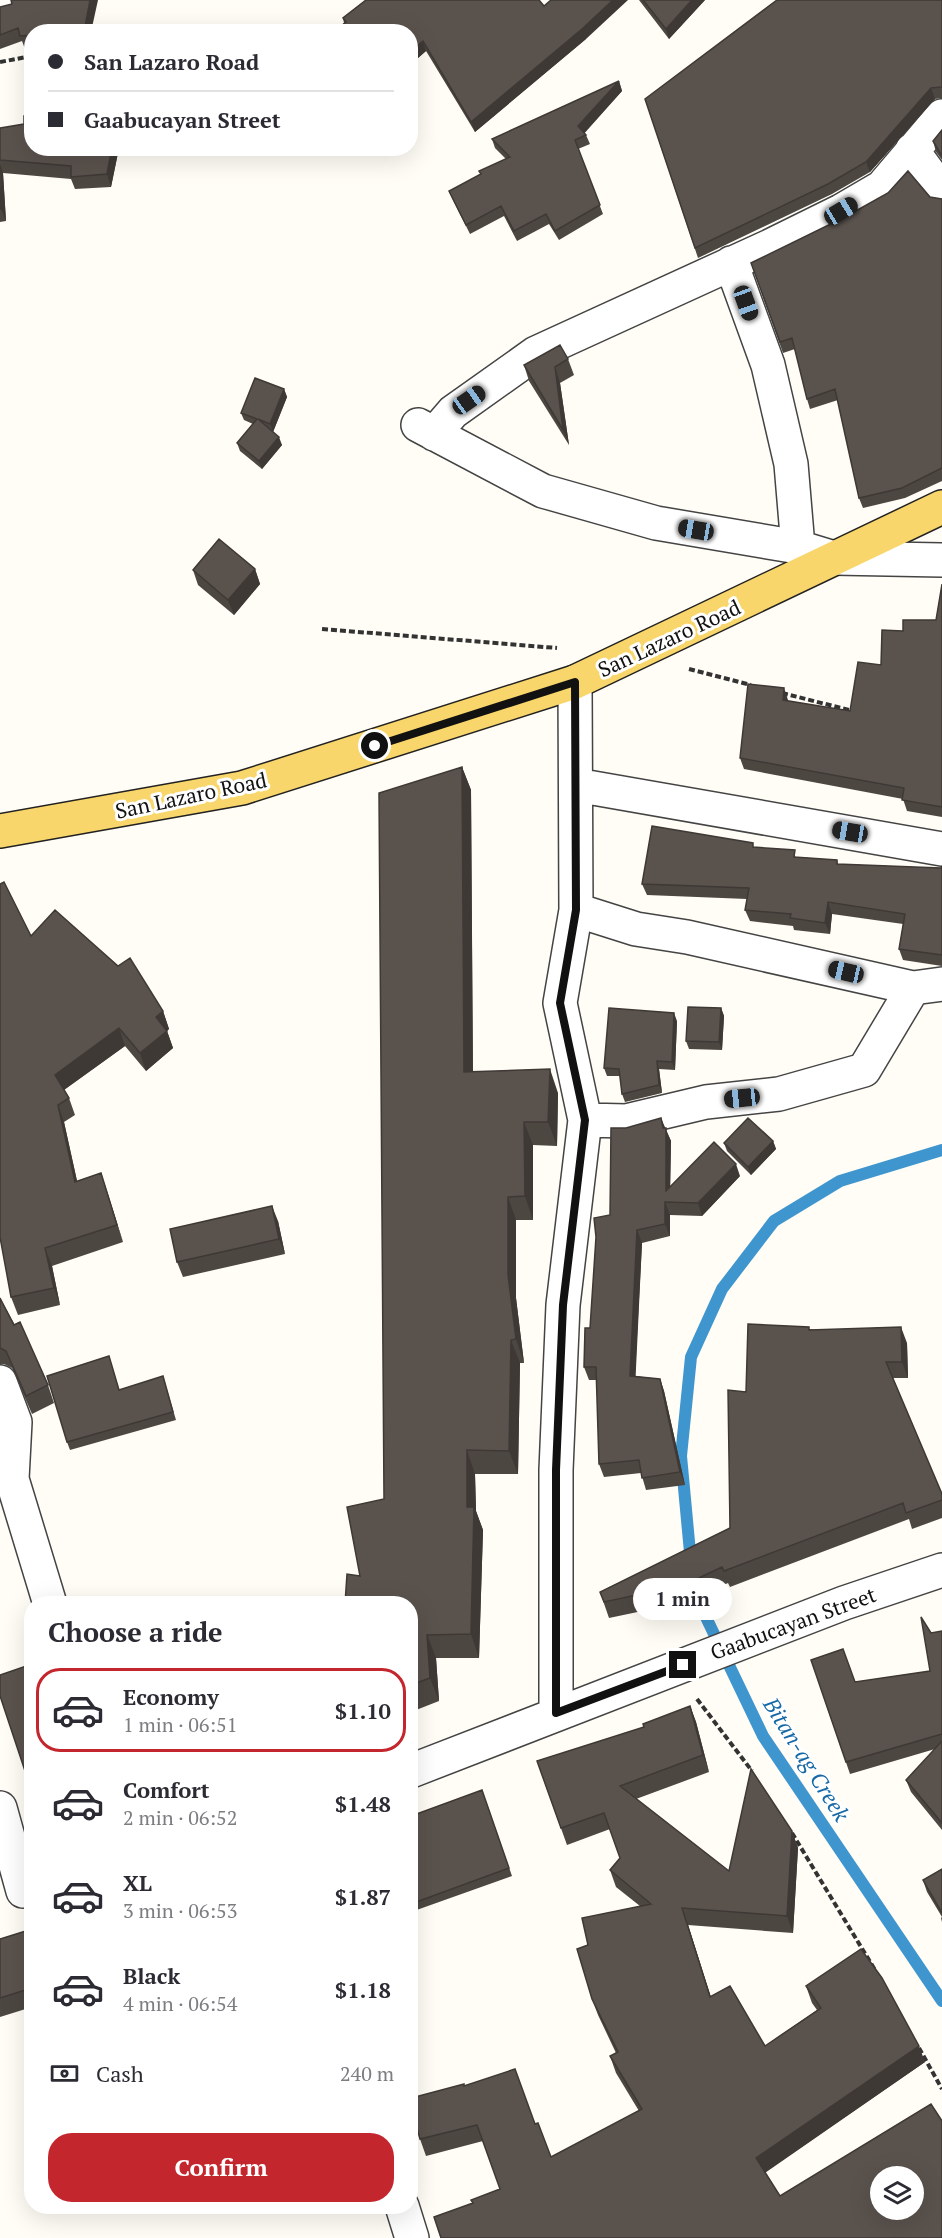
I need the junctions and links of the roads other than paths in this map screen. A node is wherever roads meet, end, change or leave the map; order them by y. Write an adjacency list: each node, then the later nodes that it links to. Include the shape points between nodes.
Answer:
1 (942, 116): 2 (street)
2 (912, 150): 3 (street); 4 (street, via 882,187 841,211)
3 (942, 191)
4 (731, 263): 6 (street, via 768,365 790,464); 6 (street, via 536,353 426,429 543,491 656,523)
5 (942, 507): 7 (main road, San Lazaro Road)
6 (798, 548): 7 (street)
7 (834, 558): 8 (street); 9 (main road, San Lazaro Road)
8 (942, 560)
9 (575, 682): 10 (street); 11 (main road, San Lazaro Road, via 242,788)
10 (576, 784): 12 (street); 13 (street)
11 (0, 831)
12 (942, 849)
13 (576, 910): 14 (street, via 636,929); 15 (street, via 560,1003)
14 (928, 986): 15 (street, via 864,1070 779,1094 706,1102 627,1121)
15 (585, 1120): 20 (street, via 563,1317 556,1470)
16 (0, 1382): 17 (street)
17 (8, 1426): 19 (street, via 12,1479)
18 (942, 1570): 20 (street, Gaabucayan Street, via 844,1603)
19 (48, 1596)
20 (556, 1713): 21 (street, Gaabucayan Street)
21 (418, 1768)
22 (0, 1808): 23 (street)
23 (18, 1892)
24 (404, 2214): 25 (street)
25 (412, 2238)

